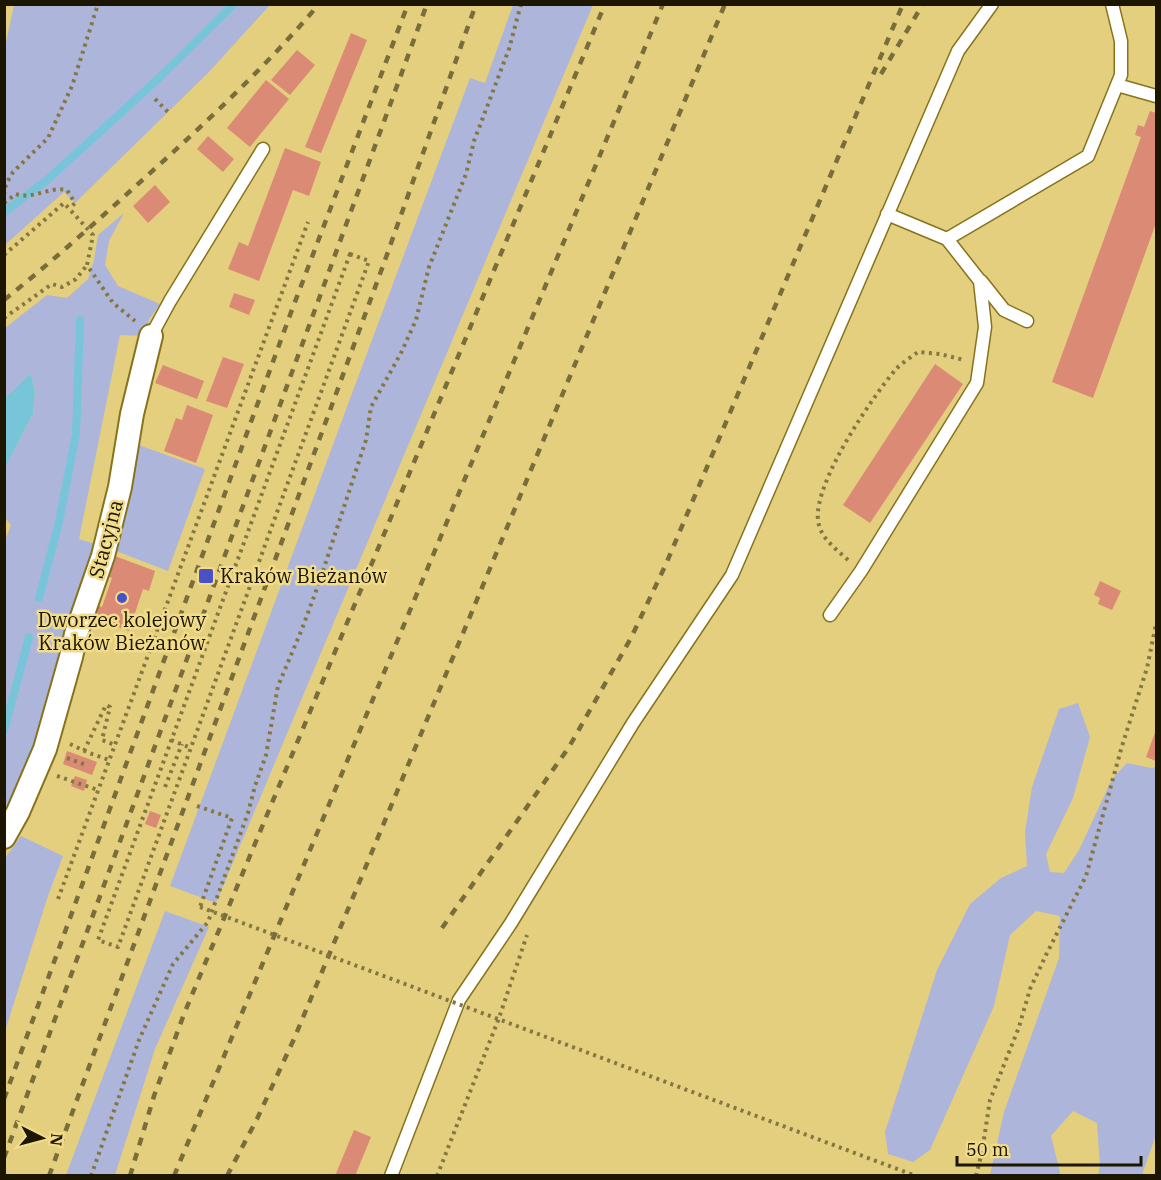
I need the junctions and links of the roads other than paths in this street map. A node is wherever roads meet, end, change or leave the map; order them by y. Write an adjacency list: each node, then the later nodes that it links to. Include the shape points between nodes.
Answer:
1 (992, 4): 6 (lane, via 958,51)
2 (1112, 4): 3 (lane, via 1121,41 1121,75)
3 (1117, 85): 4 (lane); 7 (lane, via 1088,156)
4 (1156, 96)
5 (263, 149): 10 (lane)
6 (887, 214): 7 (lane); 13 (lane, via 732,575 633,723 511,923 459,1000)
7 (947, 239): 8 (lane)
8 (980, 280): 9 (lane, via 1004,310); 11 (lane, via 985,327 977,383)
9 (1027, 321)
10 (151, 336): 12 (street, Stacyjna, via 103,556 76,634 45,749)
11 (830, 615)
12 (4, 837)
13 (391, 1176)

